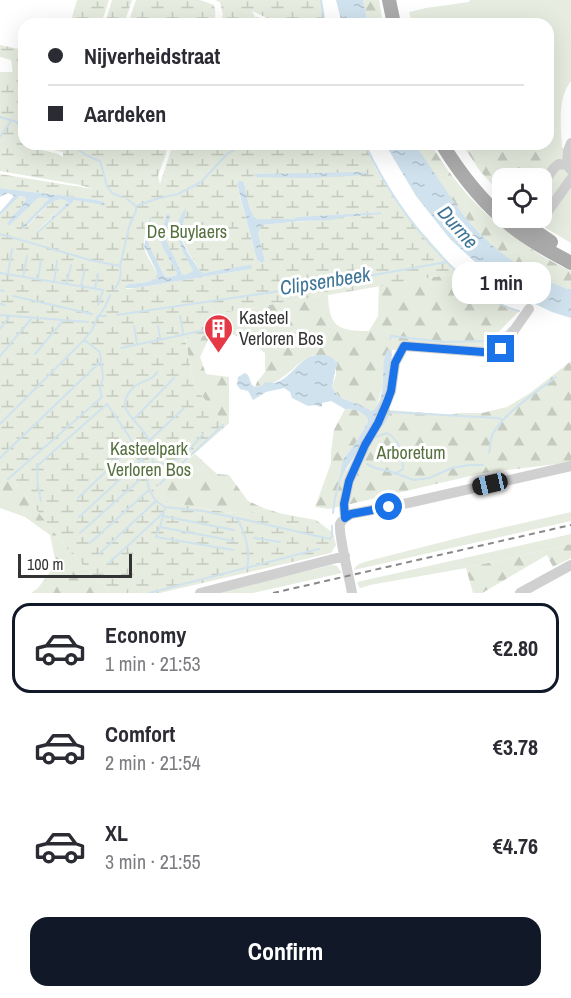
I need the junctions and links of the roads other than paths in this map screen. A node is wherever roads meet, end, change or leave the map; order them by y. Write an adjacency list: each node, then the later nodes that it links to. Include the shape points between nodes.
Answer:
1 (389, 0): 3 (main road)
2 (398, 0): 4 (main road)
3 (393, 18)
4 (402, 18)
5 (570, 146): 8 (street)
6 (446, 150): 12 (main road)
7 (456, 150): 11 (main road)
8 (569, 167): 9 (street, via 562,164)
9 (552, 171)
10 (571, 179): 14 (street)
11 (492, 196)
12 (492, 208)
13 (524, 228): 14 (main road)
14 (531, 235): 15 (main road); 16 (main road)
15 (571, 254)
16 (571, 263)
17 (529, 309): 19 (street, via 496,353 404,346 395,363 387,402 349,481)
18 (571, 466): 19 (street)
19 (345, 518): 20 (street, via 340,526)
20 (345, 556): 22 (street); 23 (street)
21 (571, 565): 24 (street)
22 (200, 593)
23 (352, 593)
24 (520, 593)

